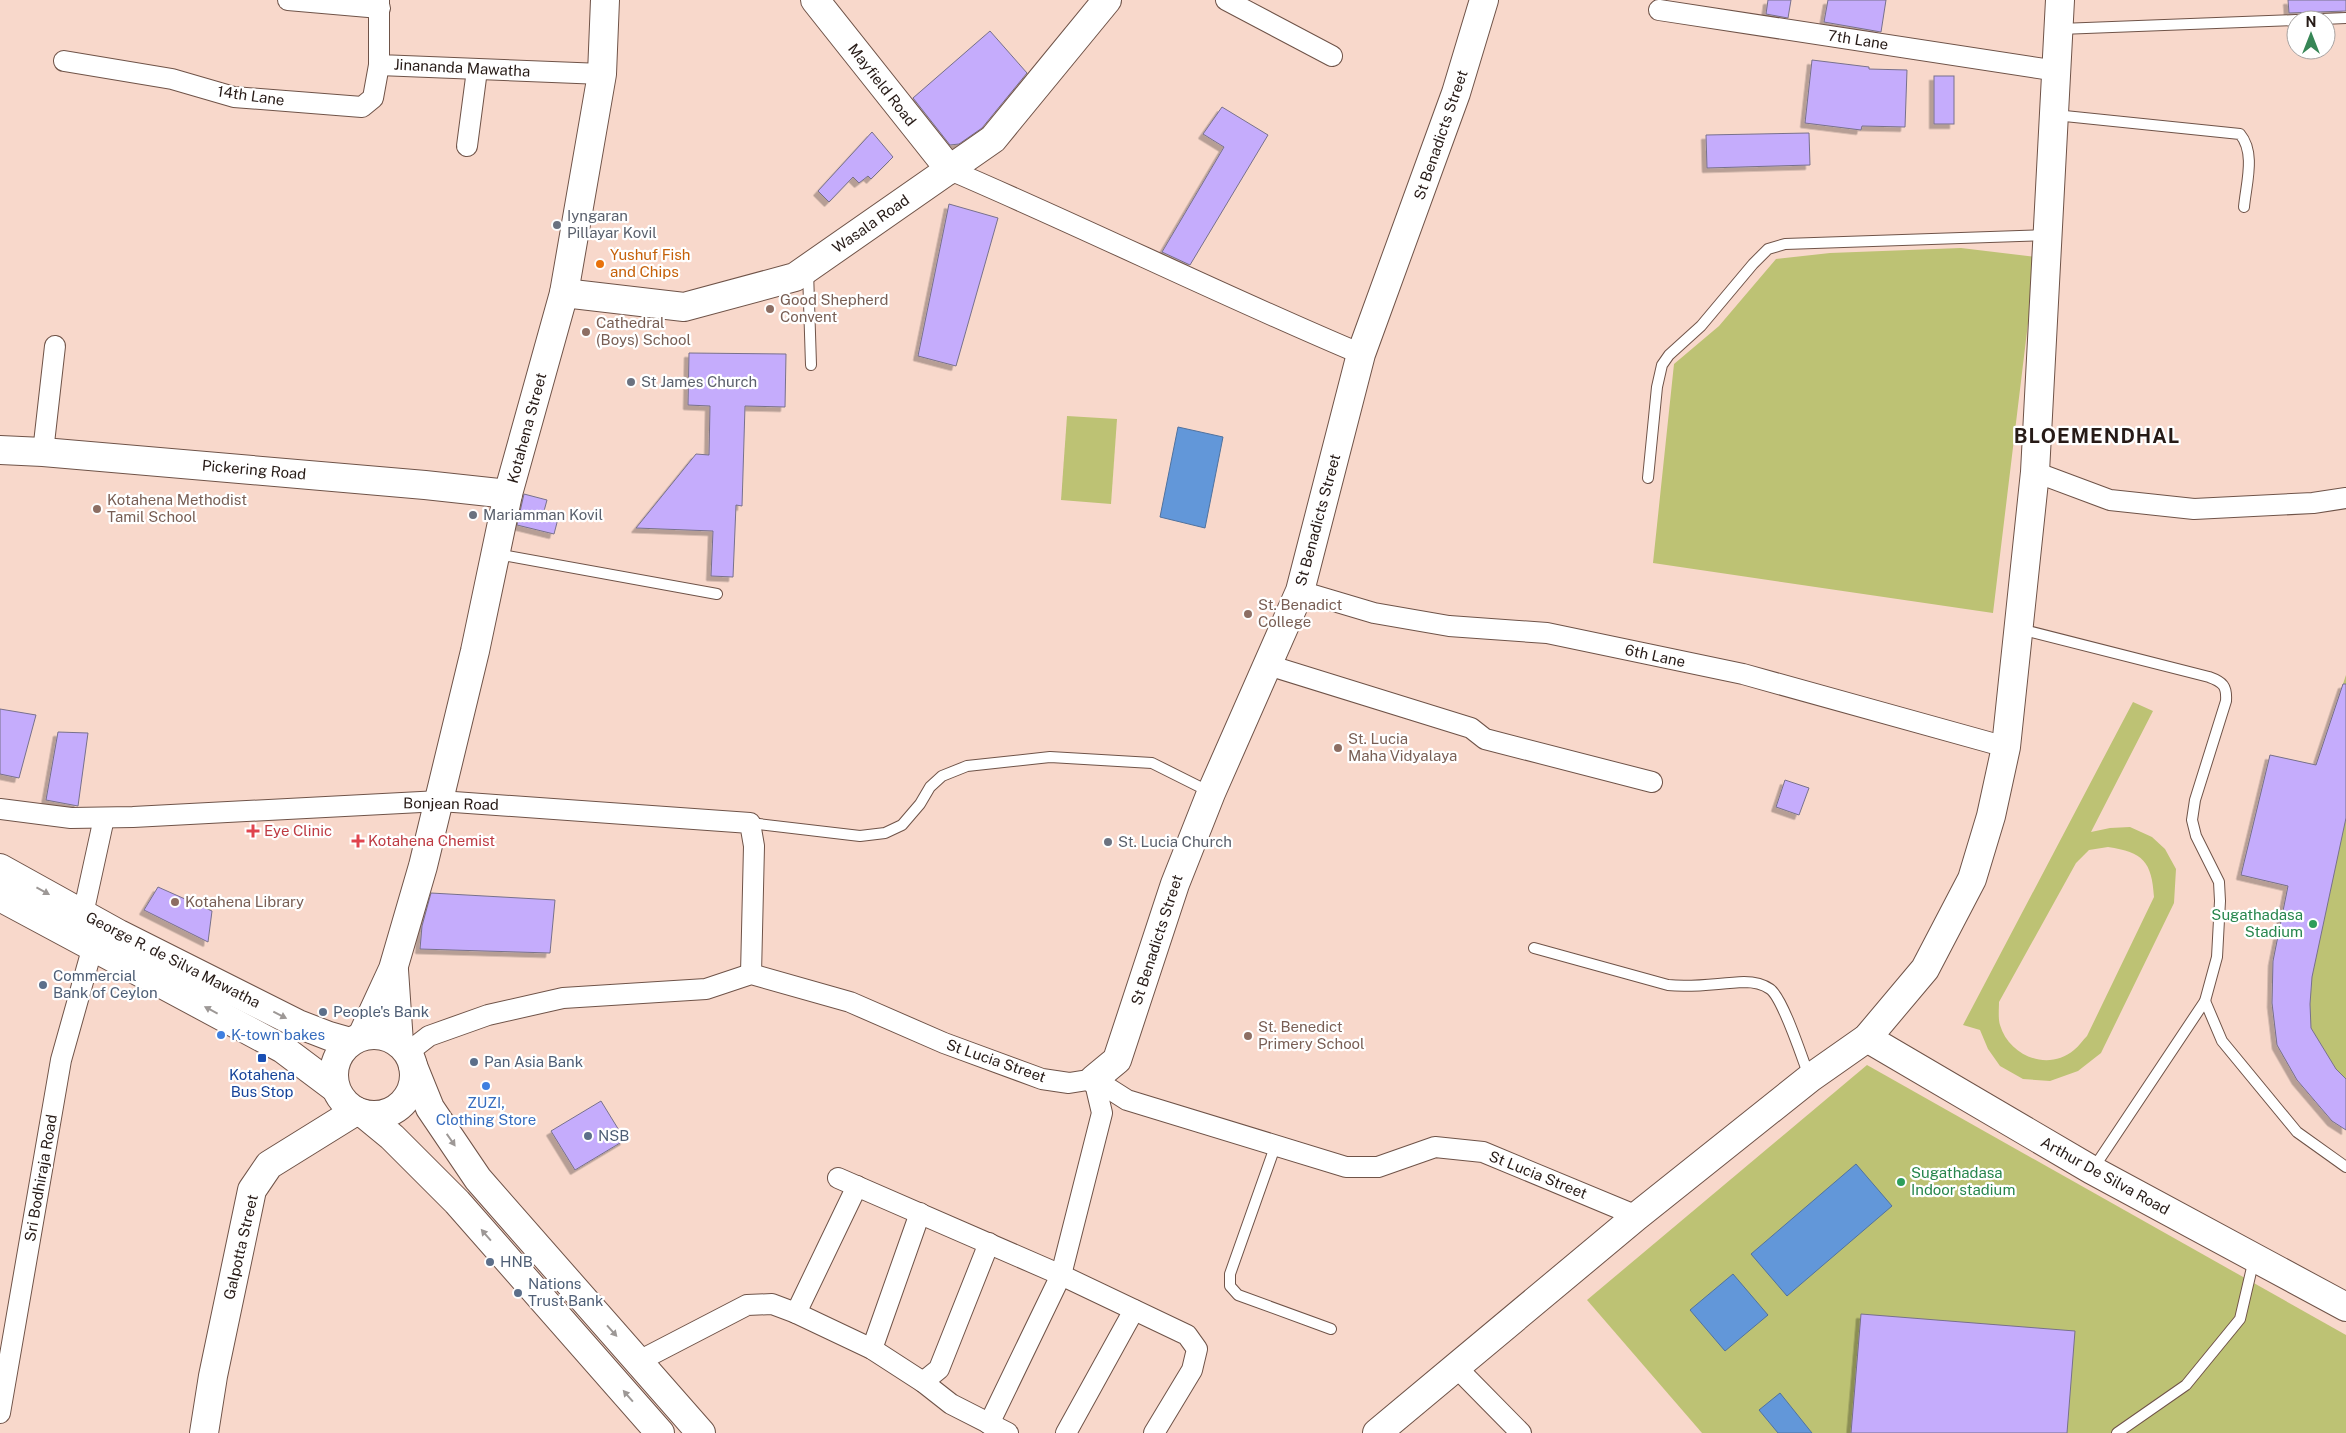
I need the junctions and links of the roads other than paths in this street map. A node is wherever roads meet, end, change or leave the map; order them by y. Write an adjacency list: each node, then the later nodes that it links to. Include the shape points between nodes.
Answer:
1 (288, 0): 8 (street, Jinananda Mawatha)
2 (605, 0): 17 (street, Kotahena Street)
3 (815, 0): 20 (street, Mayfield Road)
4 (1107, 0): 20 (street, Wasala Road, via 993,139)
5 (1226, 0): 12 (street)
6 (1484, 0): 26 (street, St Benadicts Street, via 1456,93)
7 (2060, 0): 11 (street)
8 (380, 4): 14 (street, Jinananda Mawatha)
9 (1659, 10): 16 (street, 7th Lane)
10 (2286, 20): 11 (lane)
11 (2059, 28): 16 (street)
12 (1332, 56)
13 (64, 60): 14 (street, 14th Lane, via 172,79 234,96 362,107 373,98)
14 (379, 65): 15 (street, Jinananda Mawatha)
15 (477, 70): 17 (street, Jinananda Mawatha); 19 (street)
16 (2058, 71): 18 (street)
17 (602, 74): 24 (street, Kotahena Street)
18 (2055, 115): 21 (lane, via 2240,134 2249,151); 22 (street)
19 (467, 146)
20 (950, 170): 23 (street, Wasala Road); 26 (street)
21 (2244, 207)
22 (2049, 235): 30 (street); 31 (lane, via 1785,244 1768,249 1662,365 1656,386)
23 (808, 268): 24 (street, Wasala Road, via 795,277 684,308); 27 (lane)
24 (564, 293): 32 (street, Kotahena Street)
25 (55, 346): 29 (street)
26 (1361, 354): 35 (street, St Benadicts Street)
27 (811, 365)
28 (0, 450): 29 (street, Pickering Road)
29 (43, 452): 32 (street, Pickering Road)
30 (2035, 472): 33 (street, via 2110,500 2194,509 2312,503); 37 (street)
31 (1648, 478)
32 (508, 494): 34 (street, Kotahena Street)
33 (2346, 498)
34 (496, 554): 36 (lane); 42 (street, Kotahena Street)
35 (1300, 590): 38 (street, St Benadicts Street); 39 (street, 6th Lane, via 1374,613 1449,626 1548,633 1743,674)
36 (717, 594)
37 (2019, 629): 39 (street); 53 (lane, via 2209,678 2222,682 2226,689 2226,700 2195,800 2192,820 2196,836 2219,882 2217,957)
38 (1268, 665): 40 (street, via 1471,728 1485,739); 41 (street, St Benadicts Street)
39 (2006, 747): 54 (street, via 1991,816 1972,879 1925,969)
40 (1652, 782)
41 (1211, 793): 45 (lane, via 1152,762 1050,756 967,766 942,776 902,825 884,833 860,836); 58 (street, St Benadicts Street, via 1175,884 1117,1060)
42 (440, 801): 44 (street, Bonjean Road); 45 (street, Bonjean Road); 51 (street, Kotahena Street)
43 (0, 810): 44 (street, Bonjean Road)
44 (104, 818): 48 (street)
45 (750, 823): 52 (street, via 754,846)
46 (0, 868): 48 (street, George R. de Silva Mawatha, one-way to 48)
47 (0, 897): 49 (street, George R. de Silva Mawatha)
48 (84, 914): 55 (street, George R. de Silva Mawatha, one-way to 55, via 298,1024 329,1036)
49 (93, 946): 59 (street, George R. de Silva Mawatha, one-way to 49, via 283,1049); 79 (street, Sri Bodhiraja Road, via 61,1060)
50 (1534, 948): 57 (lane, via 1668,986 1688,988 1746,982 1764,986 1771,990 1780,1004)
51 (394, 969): 55 (street, Kotahena Street); 56 (street, Kotahena Street)
52 (751, 974): 56 (street, via 706,989 563,998 488,1015 429,1036); 58 (street, St Lucia Street, via 850,1002 944,1043 1042,1079 1069,1083)
53 (2205, 1001): 62 (lane, via 2222,1041 2297,1132); 63 (lane)
54 (1867, 1038): 57 (street); 63 (street, Arthur De Silva Road)
55 (356, 1039): 56 (street, via 374,1034 388,1037); 59 (street, via 341,1051 335,1062)
56 (406, 1054): 60 (street, via 414,1079 402,1104 377,1115); 76 (street, one-way to 76, via 430,1108 478,1179)
57 (1810, 1078): 67 (street)
58 (1094, 1079): 61 (street, St Lucia Street, via 1127,1100); 70 (street, via 1102,1113)
59 (335, 1088): 60 (street, via 347,1105)
60 (360, 1112): 81 (street, Galpotta Street, via 269,1165 252,1190); 82 (street, one-way to 60, via 457,1202 392,1137)
61 (1276, 1144): 67 (street, St Lucia Street, via 1346,1167 1378,1167 1435,1147 1483,1152); 74 (lane, via 1230,1274 1230,1286 1238,1295)
62 (2346, 1167)
63 (2092, 1170): 69 (street, Arthur De Silva Road)
64 (838, 1178): 65 (street)
65 (857, 1186): 66 (street); 73 (street)
66 (920, 1213): 68 (street); 75 (street)
67 (1637, 1216): 77 (street)
68 (989, 1243): 70 (street); 78 (street, via 939,1369)
69 (2254, 1258): 71 (street, Arthur De Silva Road); 89 (lane, via 2240,1319 2186,1385)
70 (1062, 1275): 72 (street); 80 (street)
71 (2346, 1307)
72 (1134, 1310): 85 (street); 86 (street, via 1187,1335 1197,1350 1192,1370)
73 (796, 1313): 75 (street); 76 (street, via 772,1304 747,1305)
74 (1331, 1329)
75 (872, 1349): 78 (street)
76 (639, 1361): 83 (street)
77 (1456, 1366): 87 (street); 88 (street)
78 (923, 1382): 80 (street, via 951,1404)
79 (0, 1413)
80 (989, 1424): 84 (street)
81 (204, 1433)
82 (660, 1433)
83 (701, 1433)
84 (1008, 1433)
85 (1066, 1433)
86 (1154, 1433)
87 (1377, 1433)
88 (1521, 1433)
89 (2117, 1433)

